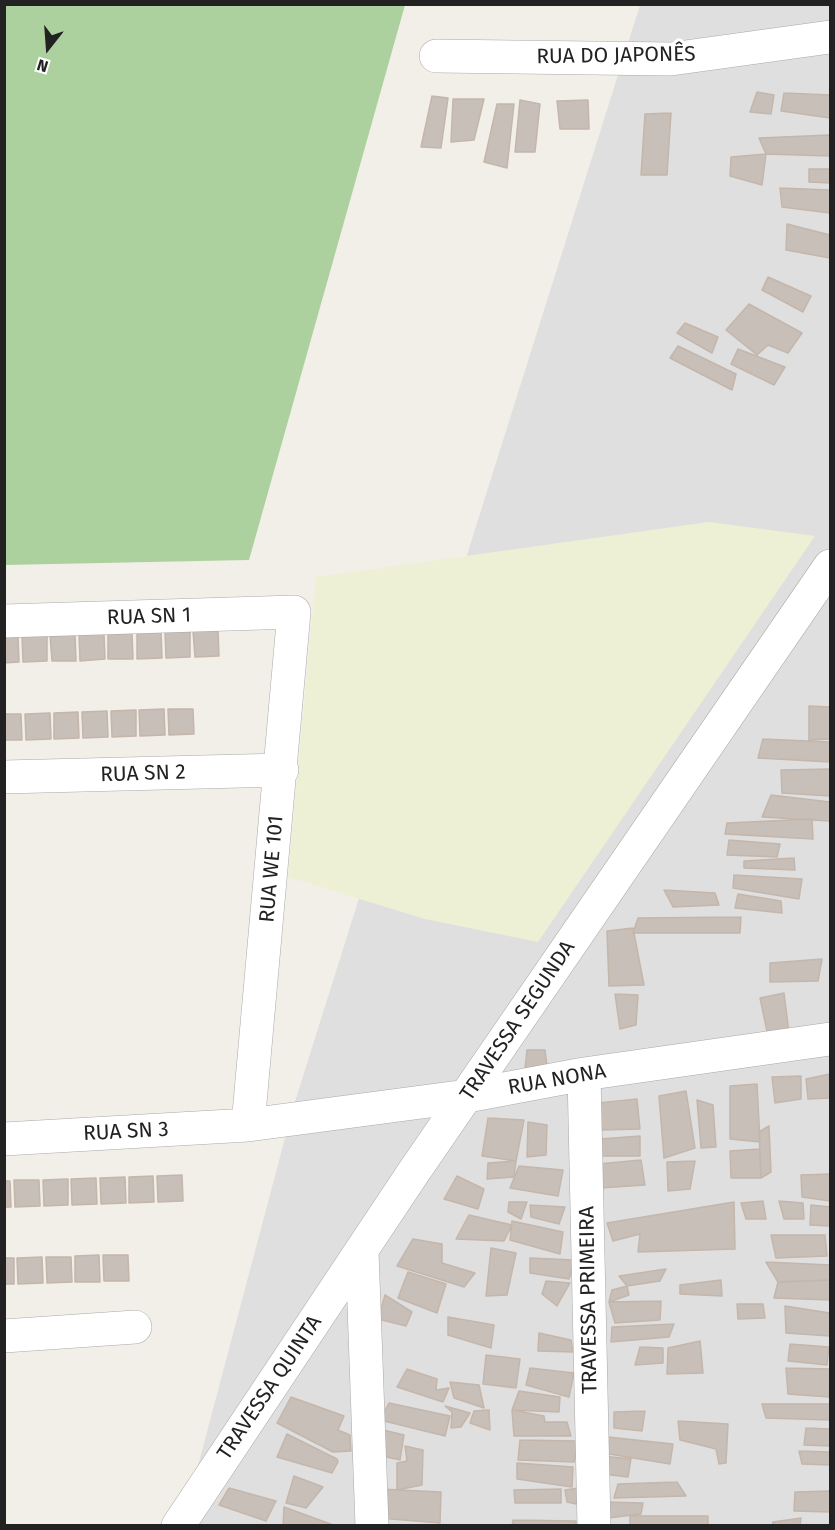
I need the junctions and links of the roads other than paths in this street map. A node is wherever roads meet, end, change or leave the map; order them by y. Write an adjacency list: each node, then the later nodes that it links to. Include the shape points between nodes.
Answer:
1 (831, 38): 2 (street, RUA DO JAPONÊS, via 671,59)
2 (436, 56)
3 (831, 566): 10 (street, TRAVESSA SEGUNDA)
4 (294, 612): 5 (street, RUA SN 1); 6 (street, RUA WE 101)
5 (4, 621)
6 (282, 770): 7 (street, RUA SN 2); 11 (street, RUA WE 101)
7 (4, 777)
8 (831, 1039): 9 (street, RUA NONA)
9 (584, 1074): 10 (street, RUA NONA); 18 (street, TRAVESSA PRIMEIRA)
10 (467, 1096): 11 (street, RUA NONA); 13 (street, TRAVESSA SEGUNDA)
11 (248, 1125): 12 (street, RUA SN 3)
12 (4, 1139)
13 (362, 1251): 16 (street, TRAVESSA QUINTA); 17 (street)
14 (135, 1327): 15 (street)
15 (4, 1336)
16 (178, 1526)
17 (372, 1526)
18 (594, 1526)

